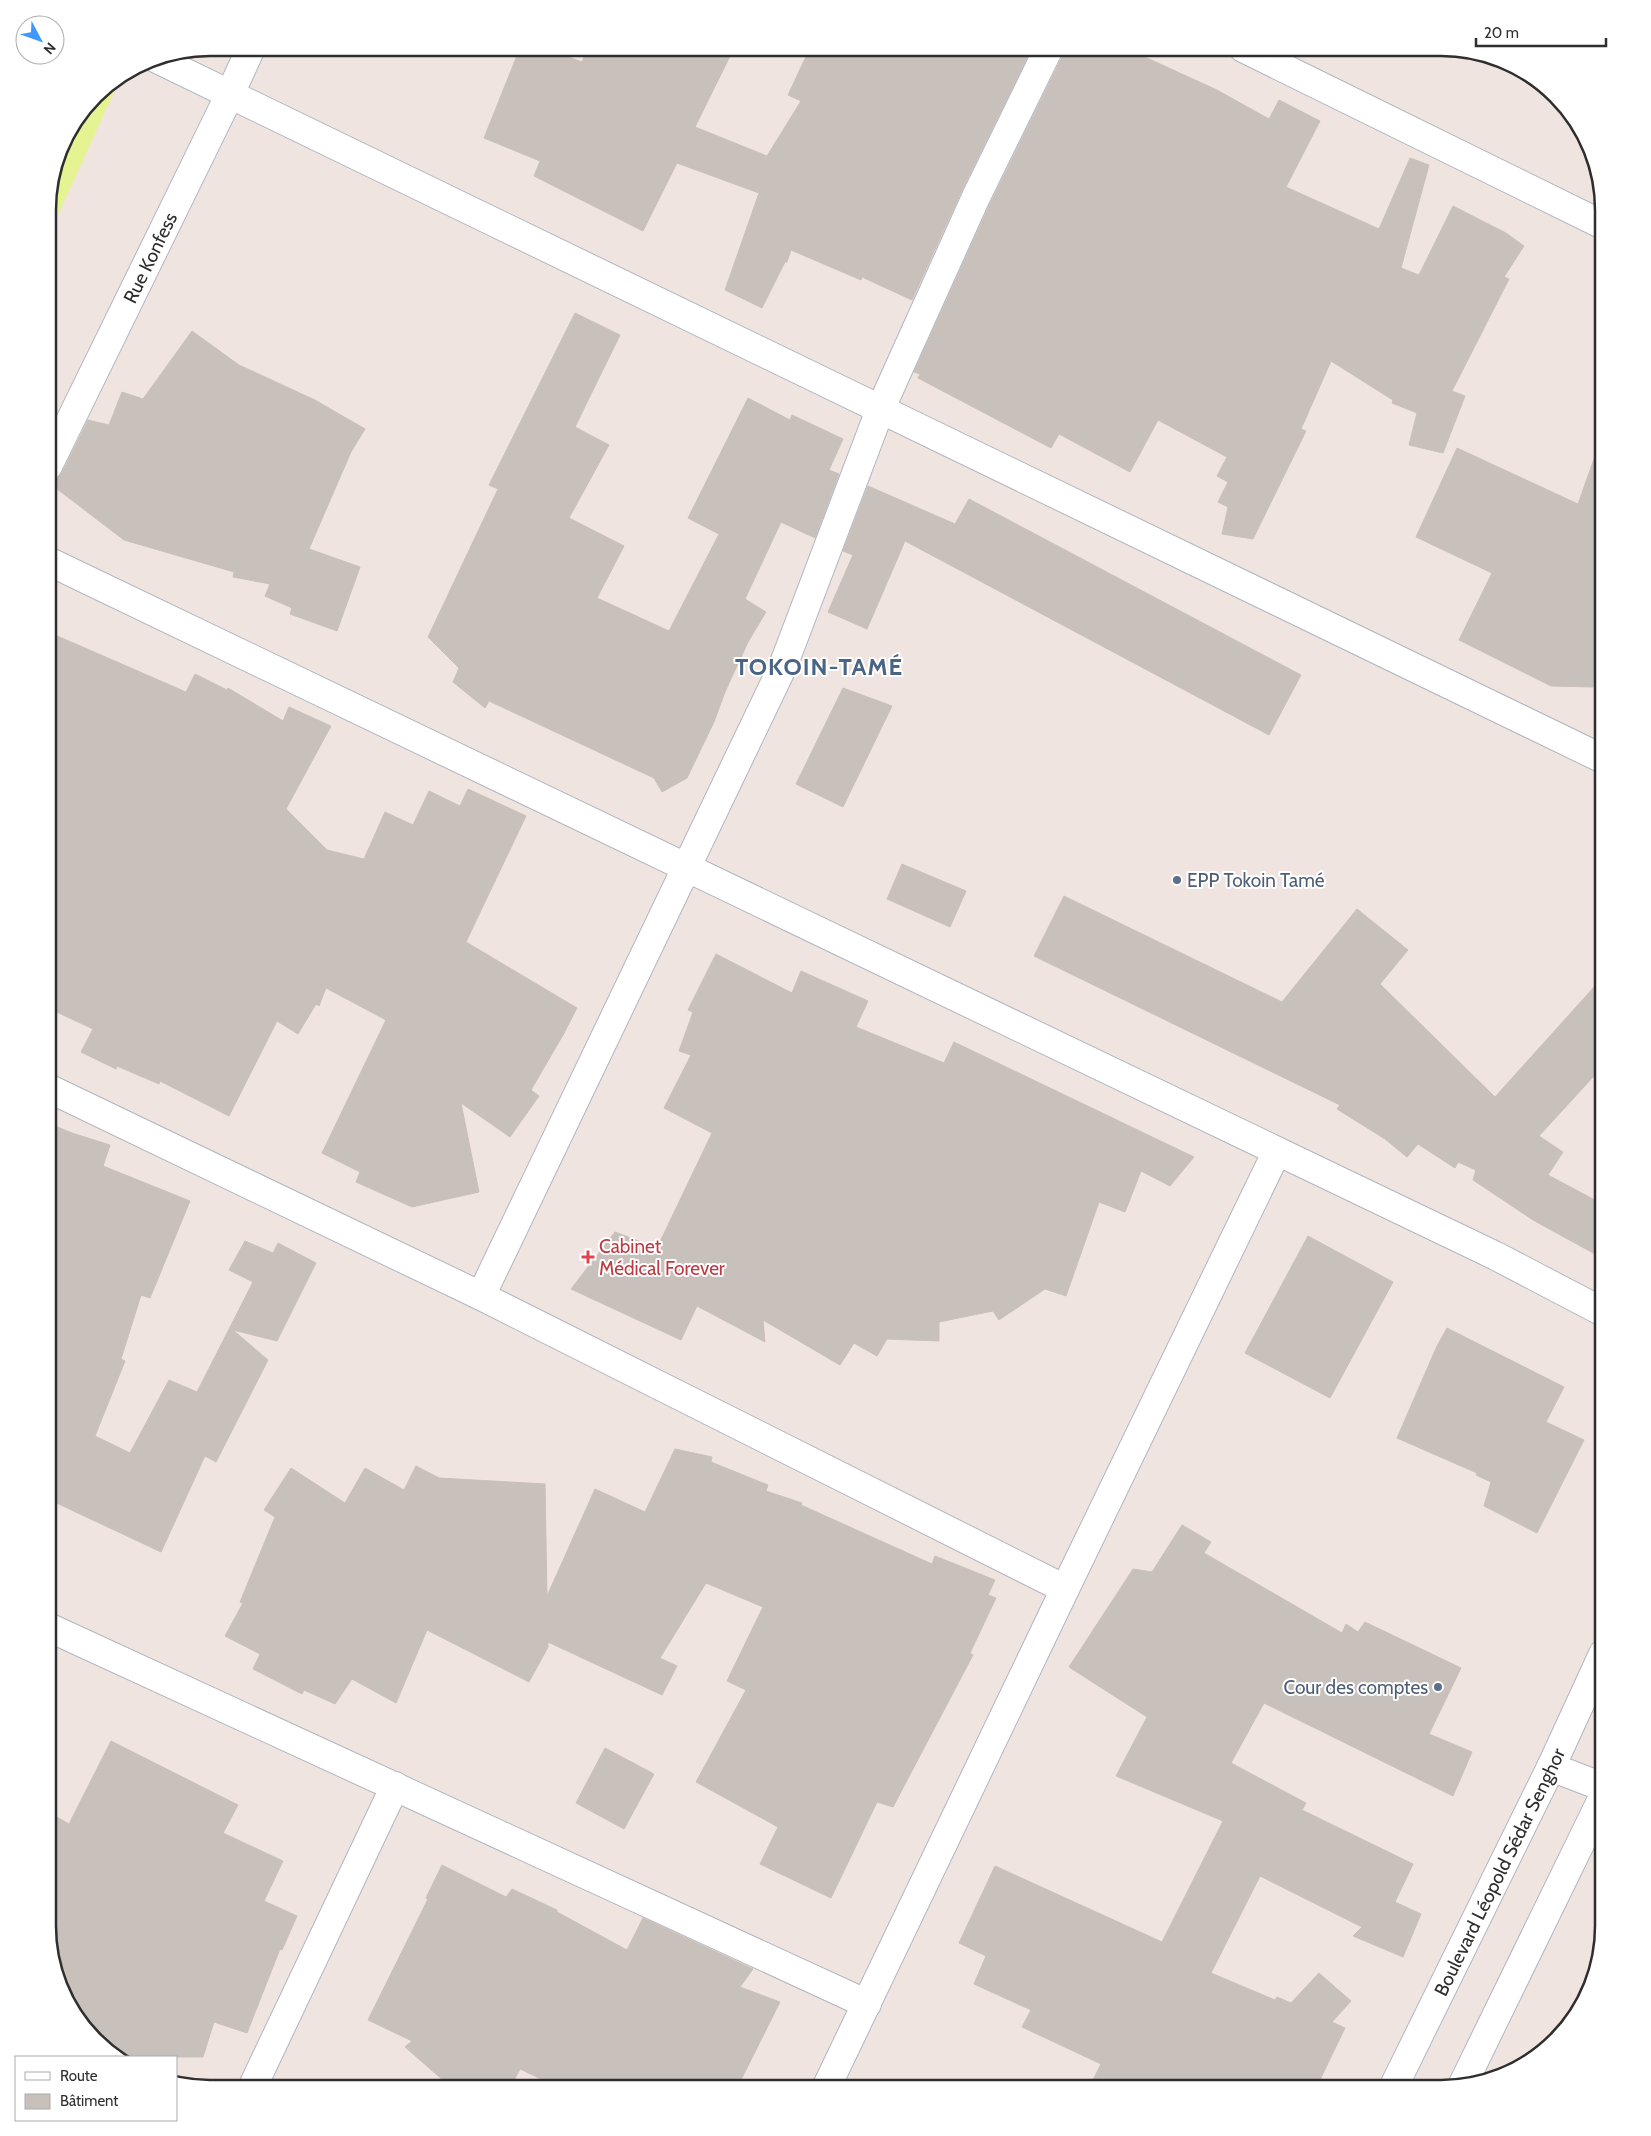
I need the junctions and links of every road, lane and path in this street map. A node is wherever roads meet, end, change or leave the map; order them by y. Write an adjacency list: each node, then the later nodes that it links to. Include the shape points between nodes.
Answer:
1 (247, 56): 5 (street, Rue Konfess)
2 (1045, 57): 7 (street, via 976,197)
3 (1261, 57): 6 (street)
4 (165, 63): 5 (street)
5 (230, 94): 7 (street); 8 (street, Rue Konfess)
6 (1595, 221)
7 (880, 410): 10 (street); 11 (street, via 784,666)
8 (57, 448)
9 (57, 565): 11 (street)
10 (1595, 756)
11 (687, 868): 13 (street); 14 (street)
12 (56, 1092): 14 (street)
13 (1278, 1151): 15 (street); 16 (street)
14 (481, 1296): 16 (street)
15 (1595, 1307)
16 (1064, 1589): 23 (street)
17 (56, 1631): 21 (street)
18 (1595, 1673): 19 (street, Boulevard Léopold Sédar Senghor)
19 (1551, 1768): 20 (street); 27 (street, Boulevard Léopold Sédar Senghor)
20 (1595, 1784)
21 (395, 1786): 23 (street); 25 (street)
22 (1595, 1815): 24 (street)
23 (867, 2004): 26 (street)
24 (1466, 2077)
25 (256, 2080)
26 (830, 2080)
27 (1396, 2080)

